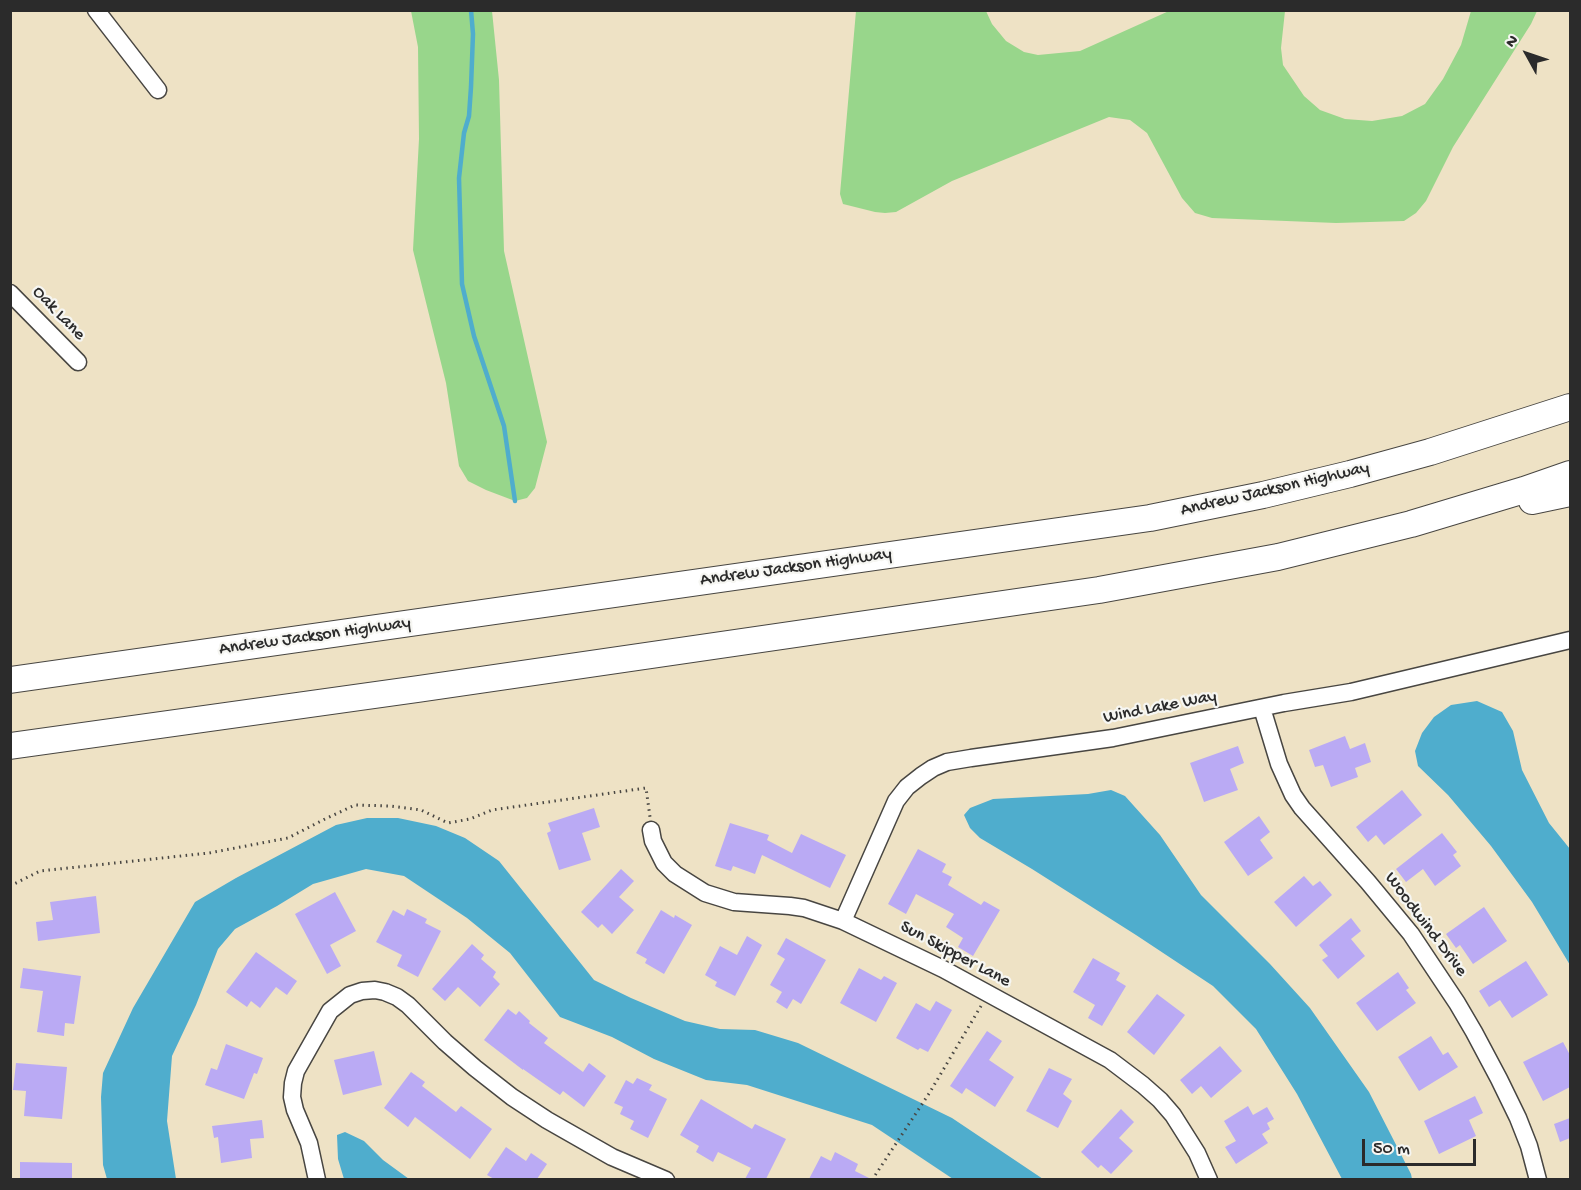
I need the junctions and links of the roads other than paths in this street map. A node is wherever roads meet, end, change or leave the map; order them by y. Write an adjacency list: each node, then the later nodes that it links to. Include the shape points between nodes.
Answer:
1 (96, 10): 2 (street)
2 (158, 90)
3 (10, 293): 4 (street, Oak Lane)
4 (78, 362)
5 (1570, 407): 10 (highway, Andrew Jackson Highway, via 1350,474 1150,518)
6 (1570, 474): 8 (highway)
7 (1570, 493): 8 (highway)
8 (1411, 524): 12 (highway, via 1278,557 1099,590)
9 (1570, 640): 11 (street, Wind Lake Way, via 1351,692)
10 (10, 680)
11 (1262, 708): 14 (street, Wind Lake Way, via 1113,738 947,762 933,768 896,801); 18 (street, Woodwind Drive, via 1278,764 1293,795 1411,934 1474,1032 1518,1118)
12 (10, 746)
13 (651, 830): 14 (street, Sun Skipper Lane, via 664,863 705,893 734,902 804,908)
14 (843, 921): 17 (street, Sun Skipper Lane, via 943,969 1128,1072 1181,1125)
15 (317, 1179): 16 (street, via 309,1143 294,1110 296,1071 330,1011 350,995 375,990 408,1005 475,1068 547,1120 612,1157)
16 (666, 1179)
17 (1209, 1179)
18 (1538, 1179)

